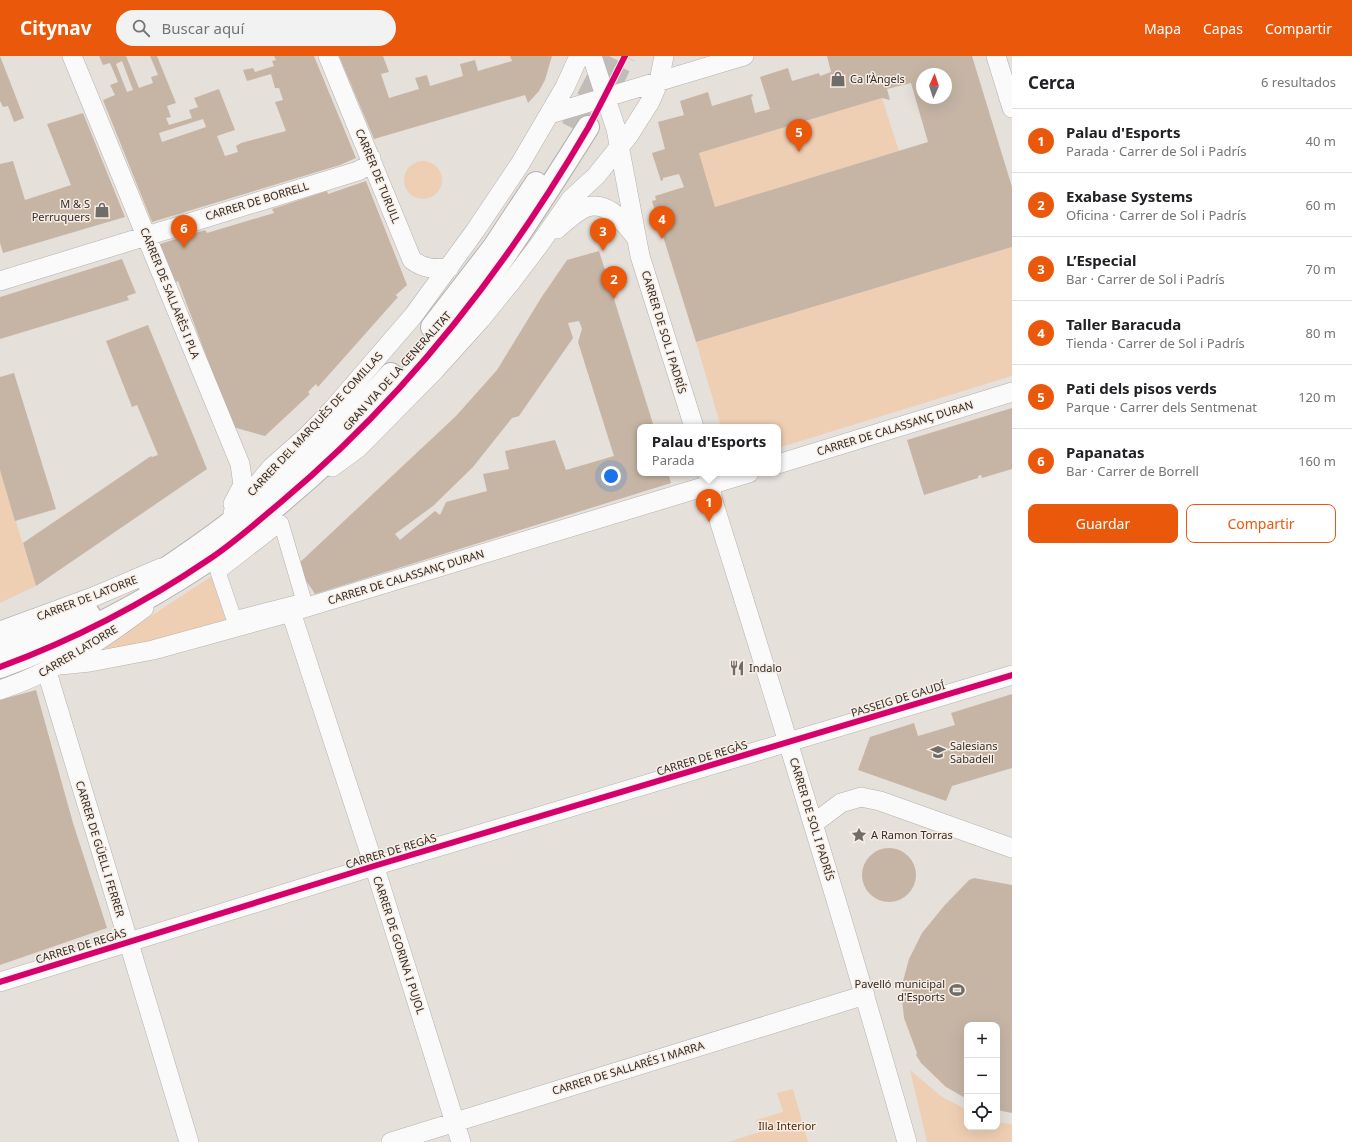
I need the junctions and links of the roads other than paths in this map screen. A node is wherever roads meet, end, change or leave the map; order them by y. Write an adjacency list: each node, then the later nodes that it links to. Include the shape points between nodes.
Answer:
1 (72, 56): 14 (street, CARRER DE SALLARÈS I PLA)
2 (328, 56): 13 (street, CARRER DE TURULL)
3 (579, 56): 11 (street, CARRER DEL MARQUÈS DE COMILLAS)
4 (592, 56): 9 (street, CARRER DE SOL I PADRÍS)
5 (664, 56): 8 (street)
6 (744, 56): 8 (street)
7 (996, 56): 10 (street)
8 (659, 82): 9 (street); 12 (street, via 650,102)
9 (608, 105): 11 (street); 12 (street, CARRER DE SOL I PADRÍS)
10 (1012, 108)
11 (550, 114): 17 (street, CARRER DEL MARQUÈS DE COMILLAS, via 520,164)
12 (620, 146): 15 (street, CARRER DE SOL I PADRÍS); 16 (street, via 596,176 571,199)
13 (372, 158): 14 (street, CARRER DE BORRELL, via 367,166 358,170); 17 (street, CARRER DE TURULL, via 412,260 432,269)
14 (145, 235): 18 (street, CARRER DE BORRELL); 25 (street, CARRER DE SALLARÈS I PLA, via 241,469 243,485)
15 (635, 236): 16 (street, CARRER DE SOL I PADRÍS, via 611,210 587,208); 20 (street, CARRER DE SOL I PADRÍS)
16 (539, 245): 24 (street, via 481,319 358,448)
17 (449, 268): 25 (street, CARRER DEL MARQUÈS DE COMILLAS, via 370,368 307,436 272,467)
18 (0, 281)
19 (1012, 392): 21 (street, CARRER DE CALASSANÇ DURAN)
20 (693, 424)
21 (781, 463)
22 (729, 476): 23 (street, CARRER DE CALASSANÇ DURAN)
23 (709, 479): 28 (street, CARRER DE CALASSANÇ DURAN); 35 (street, CARRER DE SOL I PADRÍS, via 713,501)
24 (278, 504): 25 (street, GRAN VIA DE LA GENERALITAT, via 319,470 376,413 488,280 526,226 580,128 493,248 402,363 325,444 283,481); 26 (street, GRAN VIA DE LA GENERALITAT)
25 (219, 530): 27 (street, GRAN VIA DE LA GENERALITAT)
26 (208, 560): 31 (street, GRAN VIA DE LA GENERALITAT, via 119,614 72,638); 32 (street, CARRER LATORRE, via 104,638)
27 (173, 563): 29 (street, CARRER DE LATORRE); 30 (street, GRAN VIA DE LA GENERALITAT, via 85,617)
28 (297, 607): 28 (street, via 234,619 218,572 281,523); 32 (street, CARRER DE CALASSANÇ DURAN, via 152,650); 38 (street, CARRER DE GORINA I PUJOL)
29 (0, 631)
30 (0, 647)
31 (0, 667)
32 (53, 668): 34 (street, CARRER LATORRE, via 25,682); 39 (street, CARRER DE GÜELL I FERRER)
33 (1012, 675): 35 (street, PASSEIG DE GAUDÍ)
34 (0, 690)
35 (789, 742): 36 (street, CARRER DE SOL I PADRÍS); 38 (street, CARRER DE REGÀS)
36 (813, 824): 37 (street, via 841,803 861,797 880,801); 41 (street, CARRER DE SOL I PADRÍS)
37 (1012, 848)
38 (374, 866): 39 (street, CARRER DE REGÀS); 42 (street, CARRER DE GORINA I PUJOL)
39 (128, 942): 40 (street, CARRER DE REGÀS); 43 (street, CARRER DE GÜELL I FERRER)
40 (0, 982)
41 (865, 995): 42 (street, CARRER DE SALLARÉS I MARRA); 46 (street, CARRER DE SOL I PADRÍS)
42 (455, 1122): 44 (street, CARRER DE SALLARÉS I MARRA); 45 (street, CARRER DE GORINA I PUJOL)
43 (189, 1142)
44 (391, 1142)
45 (461, 1142)
46 (907, 1142)

